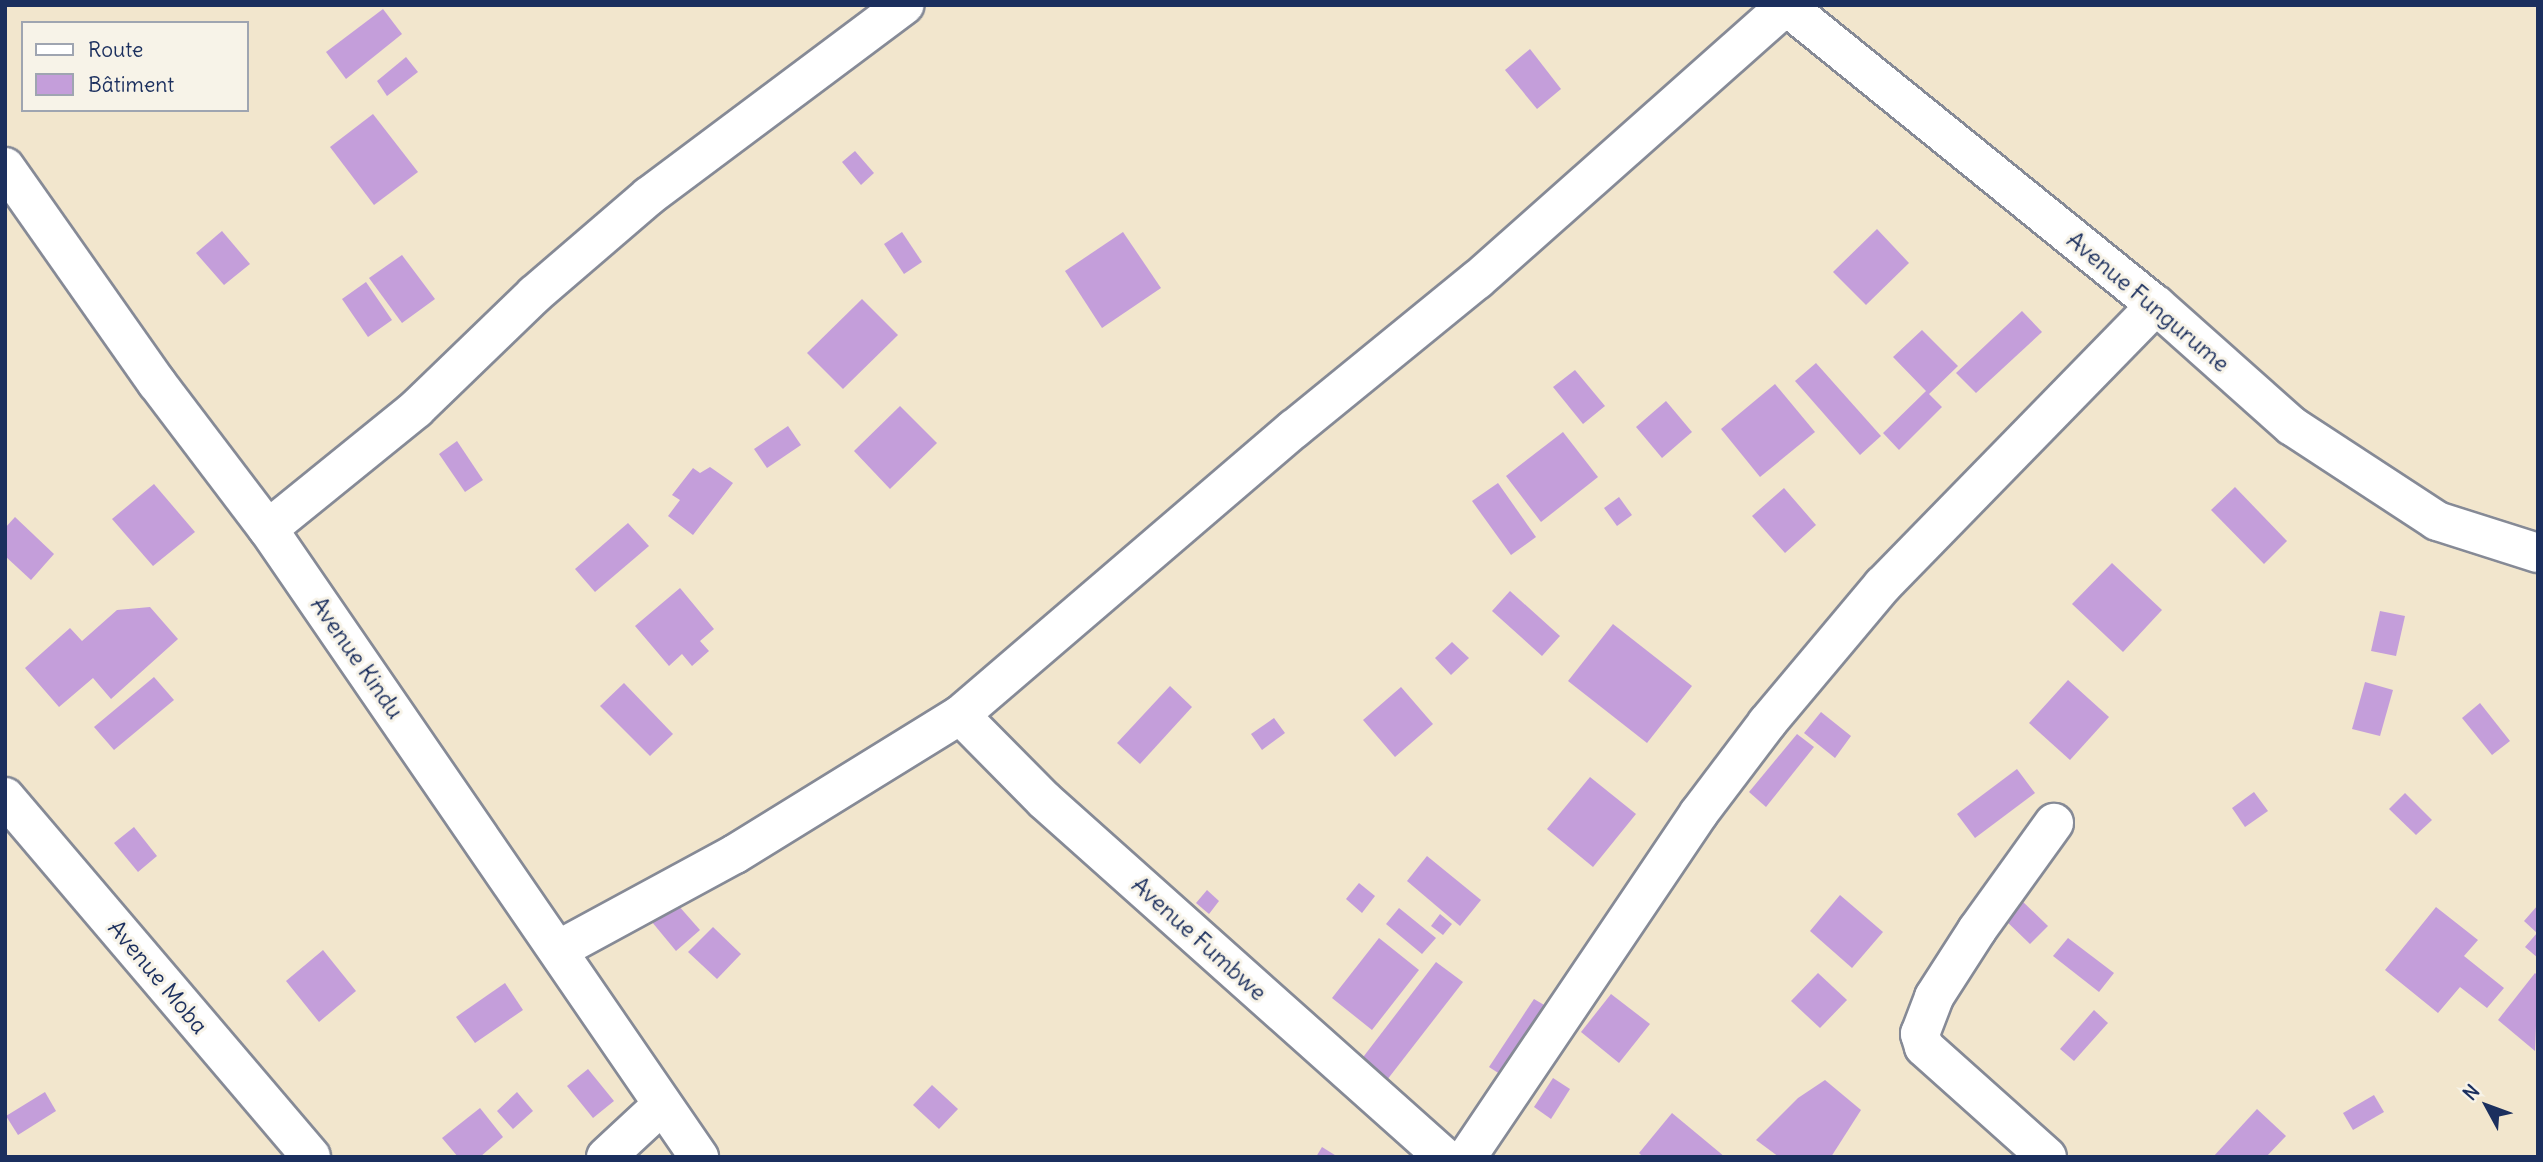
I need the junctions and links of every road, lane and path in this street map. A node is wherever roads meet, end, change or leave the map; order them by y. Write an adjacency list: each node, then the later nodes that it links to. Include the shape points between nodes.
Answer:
1 (904, 5): 5 (street, via 649,197 535,294 416,409)
2 (1786, 6): 4 (street, Avenue Fungurume); 7 (street, via 1477,280)
3 (5, 167): 5 (street, Avenue Kindu, via 157,383)
4 (2156, 305): 6 (street, Avenue Fungurume, via 2292,426 2382,489 2437,521); 16 (street, via 1883,585 1767,723 1699,813)
5 (268, 529): 10 (street, Avenue Kindu)
6 (2538, 553)
7 (960, 715): 10 (street, via 735,853); 15 (street, Avenue Fumbwe, via 1075,827)
8 (5, 797): 12 (street, Avenue Moba)
9 (2054, 822): 17 (street, via 1976,930 1934,997 1920,1034 1924,1047)
10 (558, 950): 11 (street, Avenue Kindu)
11 (662, 1105): 13 (street); 14 (street, Avenue Kindu)
12 (311, 1157)
13 (606, 1157)
14 (699, 1157)
15 (1444, 1157)
16 (1467, 1157)
17 (2047, 1157)

